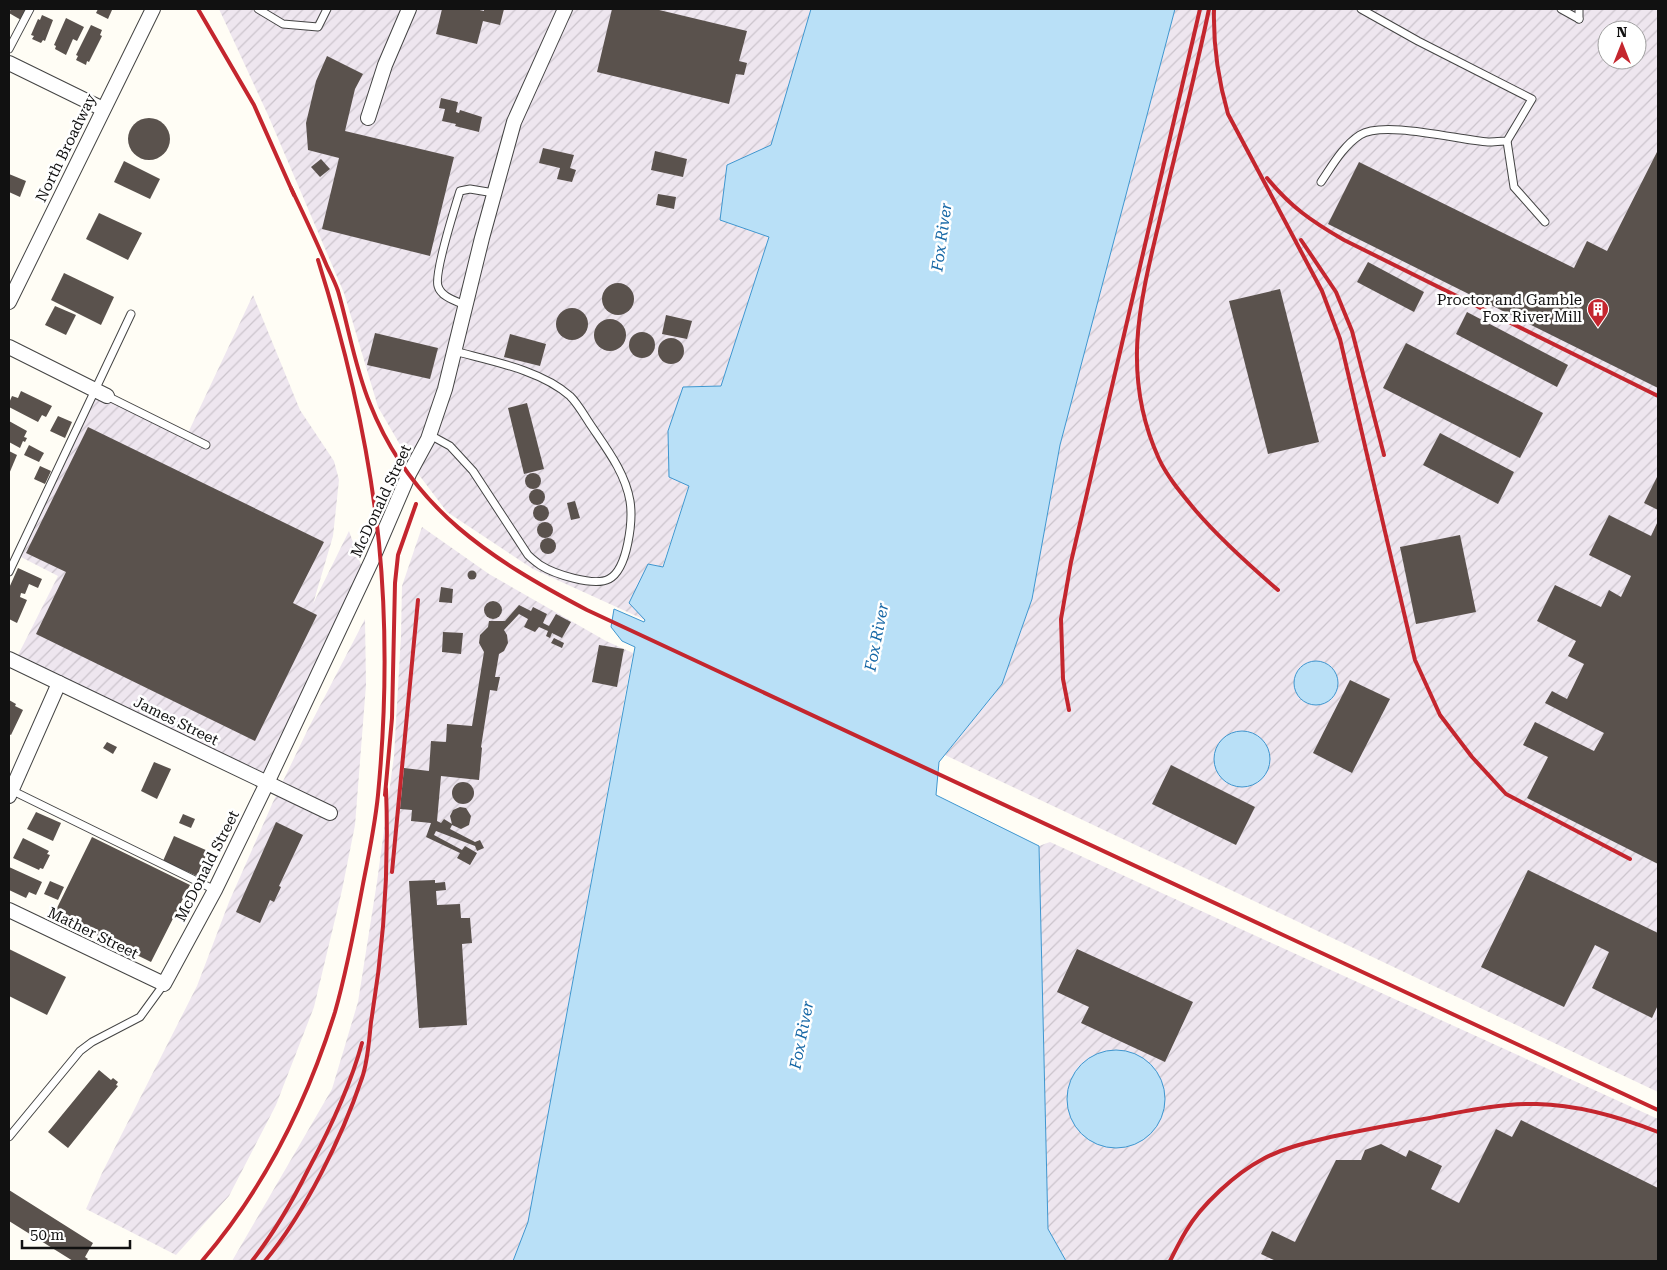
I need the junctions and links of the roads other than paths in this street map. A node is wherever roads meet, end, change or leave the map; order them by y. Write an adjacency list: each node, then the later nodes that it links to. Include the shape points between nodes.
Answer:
1 (30, 9): 10 (lane)
2 (153, 9): 12 (street, North Broadway)
3 (258, 9): 4 (lane, via 283,24 318,26)
4 (327, 9)
5 (409, 9): 13 (street, via 384,65)
6 (565, 9): 16 (street, McDonald Street, via 514,122)
7 (1361, 9): 14 (lane, via 1532,99)
8 (1561, 9): 9 (lane, via 1580,19)
9 (1579, 9)
10 (9, 49)
11 (9, 63): 12 (street)
12 (103, 109): 18 (street, North Broadway)
13 (368, 118)
14 (1507, 141): 15 (lane, via 1488,142 1375,129 1360,134); 17 (lane, via 1514,187)
15 (1321, 182)
16 (494, 193): 19 (street, McDonald Street); 19 (lane, via 470,189 460,192 439,270 437,285 443,294)
17 (1545, 222)
18 (9, 302)
19 (465, 305): 22 (street, McDonald Street)
20 (131, 314): 23 (lane)
21 (9, 347): 23 (street)
22 (454, 351): 24 (street, McDonald Street); 24 (lane, via 540,377 571,397 611,456 626,488 630,503 628,540 618,570 610,579 599,582 553,572 539,565 528,556 474,471 450,446)
23 (101, 393): 25 (lane); 26 (lane)
24 (430, 434): 29 (street, McDonald Street)
25 (206, 445)
26 (9, 572)
27 (9, 659): 28 (street, James Street)
28 (59, 683): 29 (street, James Street); 30 (street)
29 (267, 783): 31 (street, James Street); 32 (street, McDonald Street)
30 (10, 792): 32 (lane)
31 (330, 813)
32 (215, 890): 34 (street, McDonald Street)
33 (9, 910): 34 (street, Mather Street)
34 (164, 984): 35 (lane, via 140,1017 80,1051)
35 (9, 1137)

